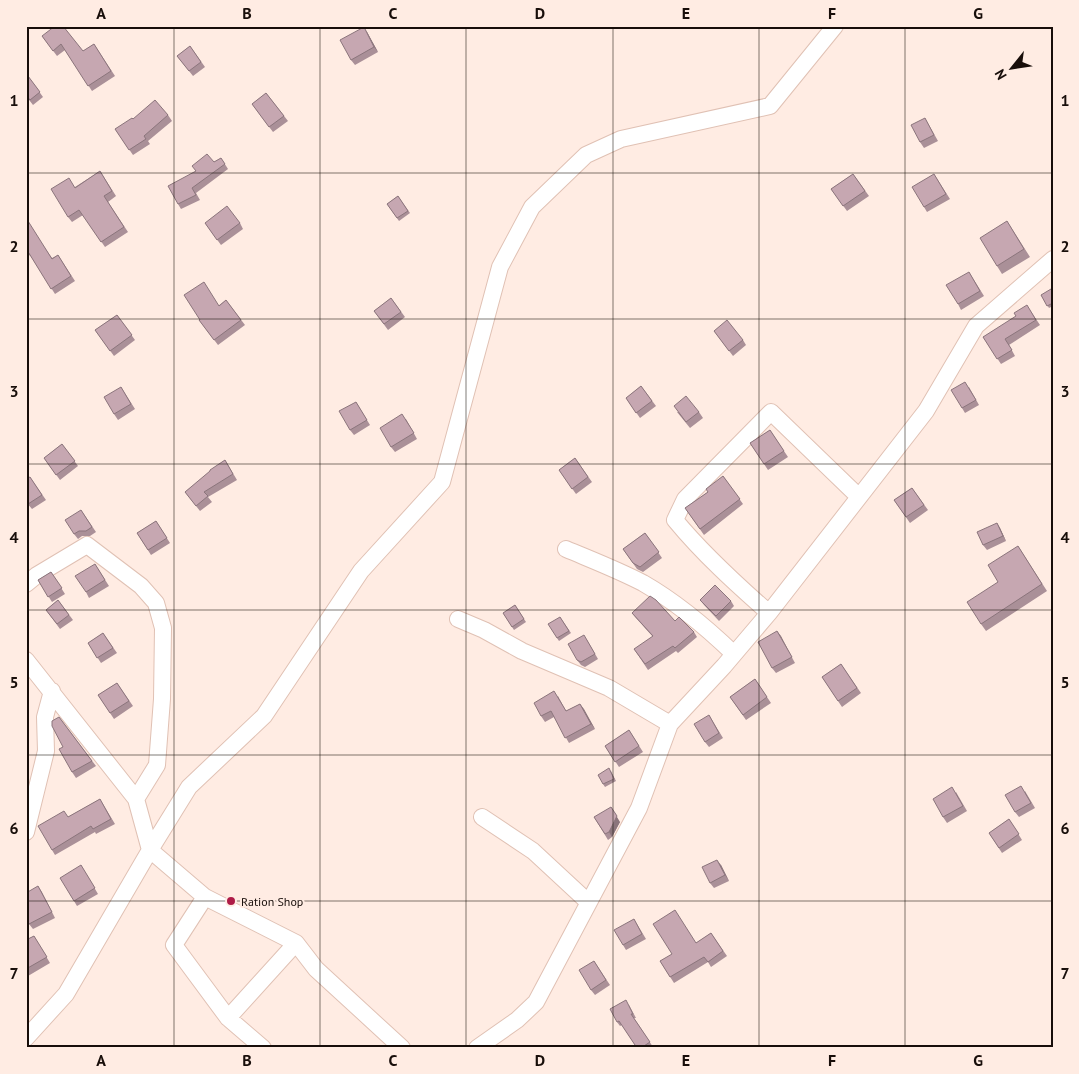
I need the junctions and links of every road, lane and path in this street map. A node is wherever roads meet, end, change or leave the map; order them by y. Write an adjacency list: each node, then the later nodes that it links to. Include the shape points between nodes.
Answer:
1 (834, 26): 15 (street, via 770,106 621,139 586,155 532,207 500,267 442,482 361,571 264,716 189,787)
2 (1053, 259): 3 (street, via 976,326 926,411)
3 (858, 496): 6 (street); 6 (street, via 770,412 685,499 675,520)
4 (566, 549): 8 (street, via 644,584 707,629)
5 (26, 584): 12 (street, via 87,545 140,586 156,603 163,628 157,766)
6 (769, 613): 8 (street)
7 (458, 619): 11 (street, via 522,651 609,688)
8 (734, 654): 11 (street)
9 (26, 660): 10 (street)
10 (52, 691): 12 (street); 14 (street, via 45,716 46,751)
11 (670, 724): 17 (street, via 639,808)
12 (136, 799): 15 (street)
13 (482, 817): 17 (street, via 533,851)
14 (26, 832)
15 (150, 850): 16 (street); 20 (street, via 66,994)
16 (205, 897): 18 (street); 19 (street, via 174,945)
17 (588, 902): 23 (street, via 536,1002 517,1020)
18 (296, 943): 19 (street); 22 (street, via 316,969)
19 (228, 1018): 21 (street)
20 (26, 1038)
21 (263, 1048)
22 (402, 1048)
23 (477, 1048)

